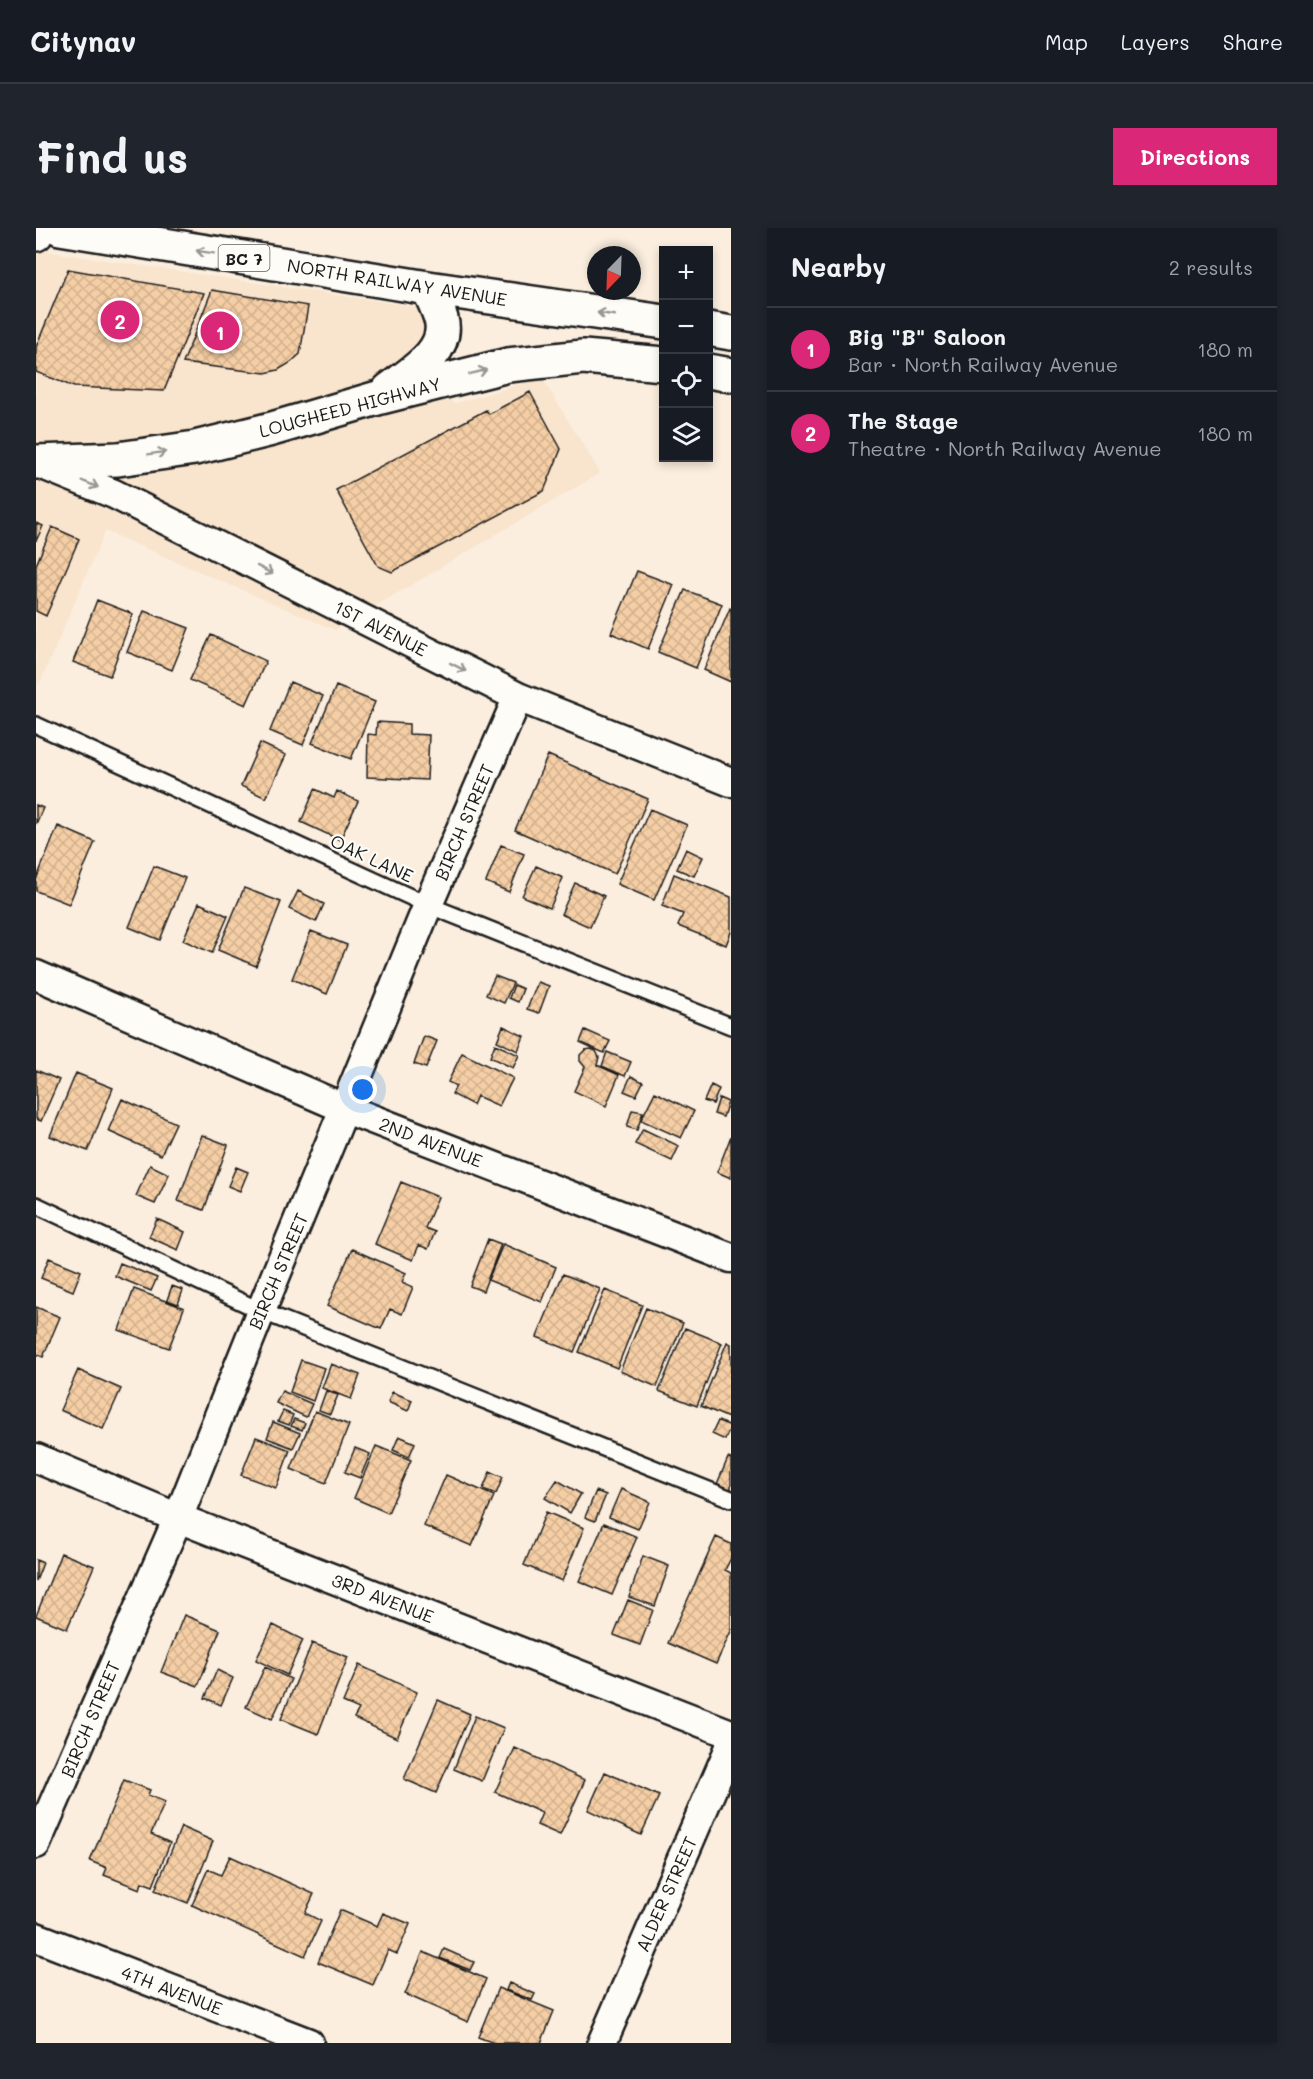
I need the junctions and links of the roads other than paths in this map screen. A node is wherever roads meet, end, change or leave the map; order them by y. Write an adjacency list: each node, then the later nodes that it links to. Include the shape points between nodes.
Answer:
1 (39, 228): 3 (main road)
2 (60, 228): 4 (main road, NORTH RAILWAY AVENUE / BC 7, one-way to 2)
3 (36, 234)
4 (428, 288): 5 (main road, NORTH RAILWAY AVENUE / BC 7, one-way to 4); 11 (main road, via 442,321 442,339 432,354)
5 (659, 321)
6 (713, 330): 7 (main road)
7 (731, 333)
8 (659, 364): 11 (main road, LOUGHEED HIGHWAY, one-way to 8, via 508,365 583,357)
9 (713, 372): 10 (main road)
10 (731, 375)
11 (381, 397): 12 (main road, LOUGHEED HIGHWAY, one-way to 11, via 118,459 195,448)
12 (36, 462): 13 (street, 1ST AVENUE, one-way to 13, via 114,494)
13 (518, 697): 15 (street, 1ST AVENUE); 16 (street, BIRCH STREET)
14 (36, 724): 16 (lane, OAK LANE)
15 (731, 782)
16 (428, 905): 18 (lane, OAK LANE); 19 (street, BIRCH STREET)
17 (36, 975): 19 (street, 2ND AVENUE)
18 (731, 1026)
19 (346, 1109): 21 (street, 2ND AVENUE); 22 (street, BIRCH STREET)
20 (36, 1205): 22 (lane)
21 (731, 1258)
22 (261, 1311): 24 (lane); 25 (street, BIRCH STREET)
23 (36, 1458): 25 (street, 3RD AVENUE)
24 (731, 1499)
25 (178, 1518): 26 (street, 3RD AVENUE); 28 (street, BIRCH STREET)
26 (731, 1734)
27 (731, 1745): 31 (street, ALDER STREET)
28 (36, 1844)
29 (36, 1937): 30 (street, 4TH AVENUE)
30 (309, 2043)
31 (602, 2043)

